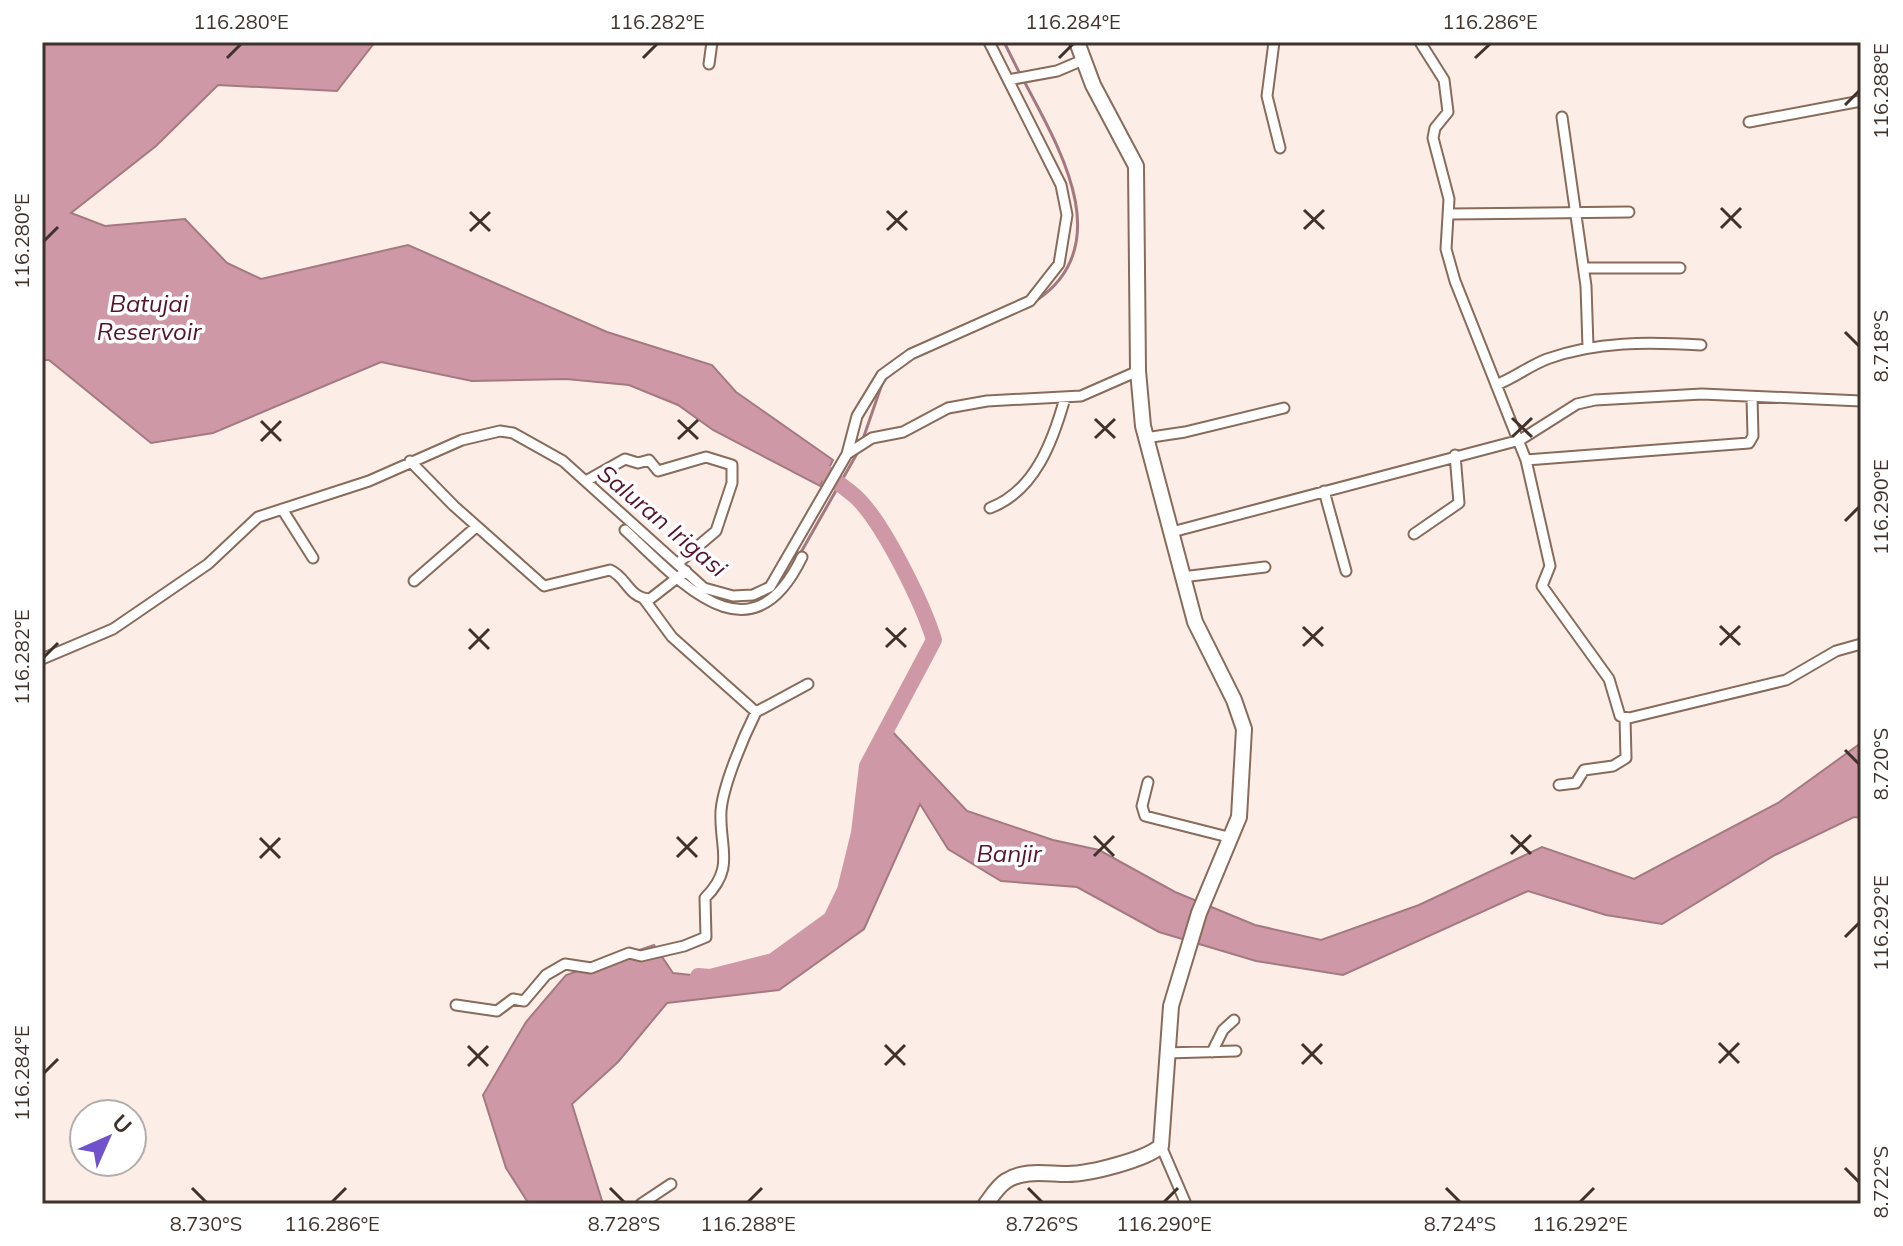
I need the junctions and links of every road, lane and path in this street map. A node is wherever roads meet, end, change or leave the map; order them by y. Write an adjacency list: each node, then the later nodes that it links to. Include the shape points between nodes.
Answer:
1 (712, 42): 7 (street)
2 (989, 42): 8 (street)
3 (1077, 42): 6 (street)
4 (1274, 42): 12 (street, via 1267,96)
5 (1420, 42): 15 (street, via 1446,87 1448,114 1433,138)
6 (1083, 60): 8 (street); 20 (street, via 1136,166)
7 (709, 64)
8 (1008, 80): 29 (street, via 1064,192 1067,215 1059,264 1030,301 911,354 882,375 857,416)
9 (1861, 101): 11 (street)
10 (1562, 117): 14 (street)
11 (1749, 122)
12 (1280, 148)
13 (1629, 212): 14 (street)
14 (1575, 213): 15 (street); 16 (street)
15 (1449, 214): 21 (street, via 1445,243 1455,281)
16 (1584, 268): 17 (street); 19 (street)
17 (1680, 268)
18 (1701, 345): 19 (street)
19 (1588, 347): 21 (street, via 1541,362)
20 (1138, 371): 23 (street); 26 (street)
21 (1496, 385): 27 (street)
22 (1752, 397): 24 (street); 27 (street, via 1595,400 1568,409); 30 (street, via 1749,443)
23 (1065, 398): 29 (street, via 948,408); 34 (street, via 1049,444 1030,477 1019,492)
24 (1861, 401)
25 (1284, 408): 26 (street)
26 (1145, 438): 38 (street)
27 (1520, 440): 28 (street); 30 (street)
28 (1455, 455): 33 (street); 39 (street, via 1459,503)
29 (846, 456): 44 (street)
30 (1526, 460): 54 (street, via 1550,566 1544,591 1609,679 1619,714)
31 (412, 463): 32 (street, via 462,440 507,432 549,452); 35 (street); 36 (street)
32 (586, 481): 42 (street); 42 (street, via 622,459 649,460 658,471 706,457 732,465 732,483 716,531)
33 (1324, 491): 38 (street); 45 (street)
34 (990, 508)
35 (284, 512): 41 (street); 51 (street, via 254,520 208,564 113,629)
36 (476, 527): 48 (street); 49 (street, via 544,586 610,570)
37 (625, 530): 46 (street)
38 (1172, 532): 47 (street)
39 (1414, 534)
40 (802, 557): 44 (street)
41 (313, 558)
42 (678, 563): 46 (street)
43 (1265, 567): 47 (street)
44 (788, 571): 46 (street, via 766,590 743,596 709,591)
45 (1346, 571)
46 (683, 575): 49 (street)
47 (1182, 577): 57 (street, via 1195,622 1242,719 1243,789)
48 (414, 581)
49 (644, 599): 53 (street, via 672,637)
50 (1861, 644): 54 (street, via 1836,651 1782,681)
51 (42, 659)
52 (808, 684): 53 (street)
53 (756, 712): 58 (street, via 721,809 725,865 705,898 706,937 641,956 629,953 591,968 565,964 546,975 524,1001 513,999 497,1011)
54 (1625, 718): 56 (street, via 1626,758 1613,766 1584,770 1576,783)
55 (1148, 782): 57 (street, via 1145,816)
56 (1559, 785)
57 (1232, 838): 62 (street, via 1199,913 1171,1006)
58 (456, 1005)
59 (1234, 1020): 61 (street)
60 (1236, 1051): 61 (street)
61 (1212, 1052): 62 (street)
62 (1166, 1053): 63 (street)
63 (1161, 1146): 66 (street, via 1138,1158 1076,1173 1013,1177); 67 (street)
64 (671, 1184): 65 (street)
65 (641, 1204)
66 (986, 1204)
67 (1186, 1204)

